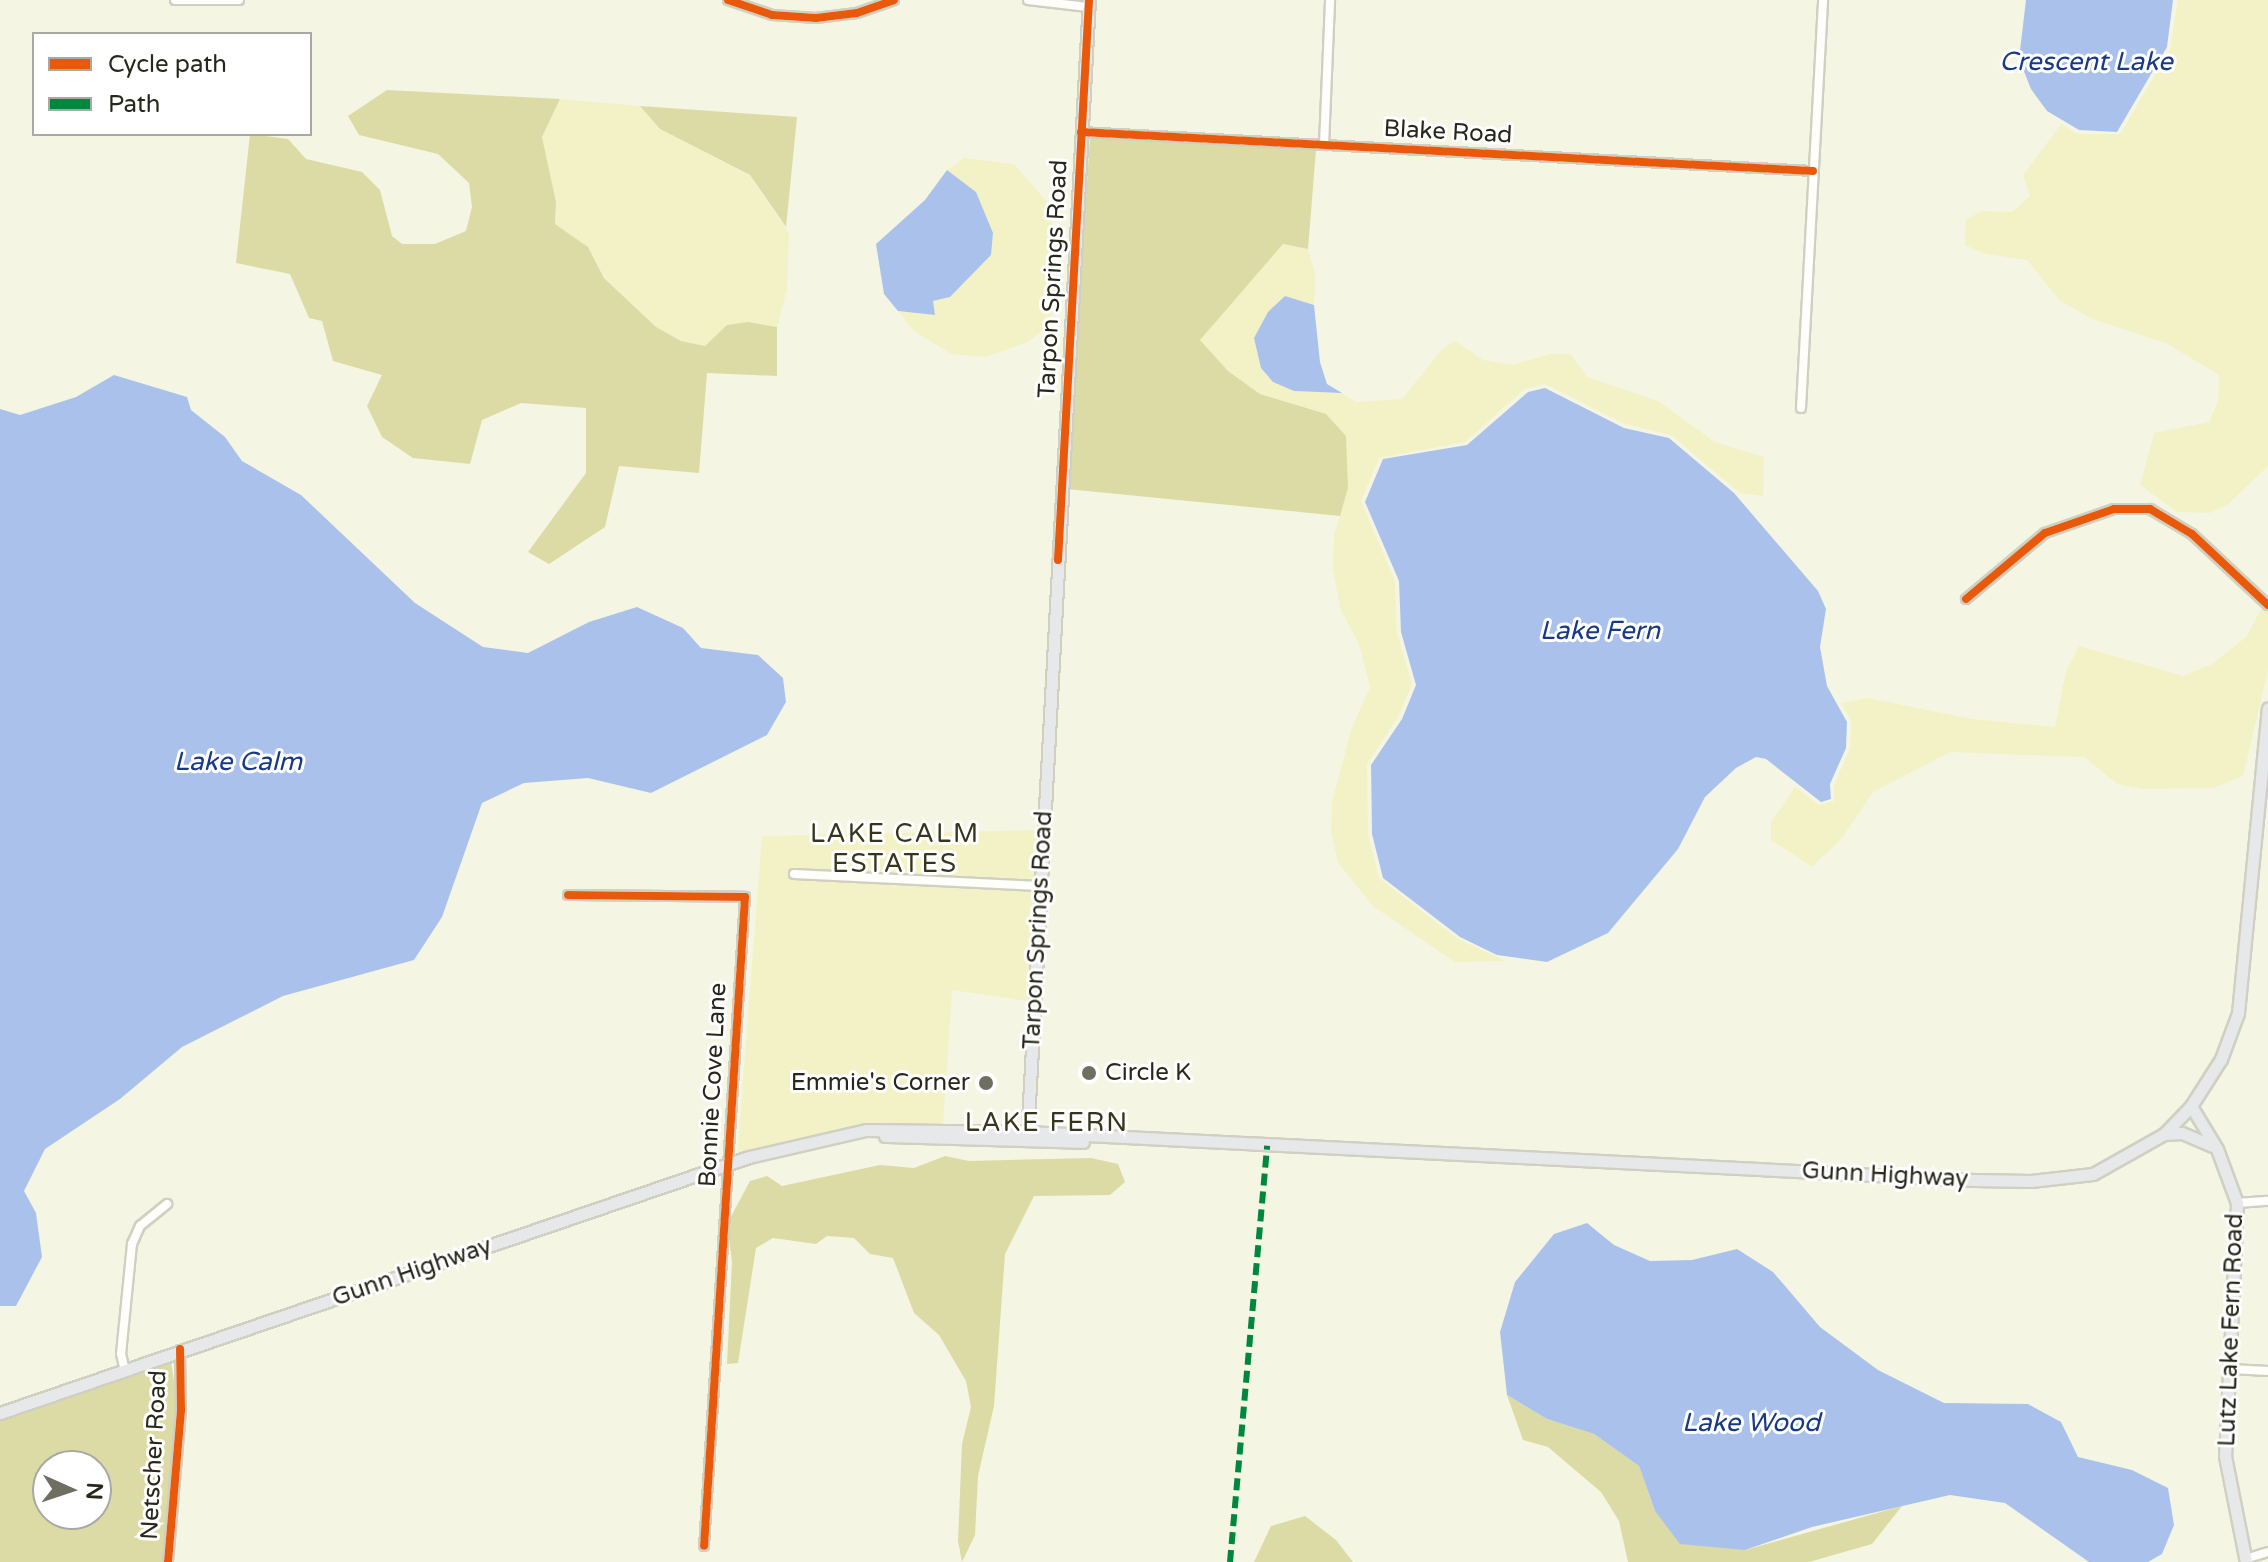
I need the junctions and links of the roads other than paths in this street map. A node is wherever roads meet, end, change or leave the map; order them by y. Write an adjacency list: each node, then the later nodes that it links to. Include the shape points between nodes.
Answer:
1 (175, 0): 2 (street)
2 (239, 0)
3 (728, 0): 4 (street, via 772,15 816,18 857,13)
4 (894, 0)
5 (1028, 0): 8 (street)
6 (1330, 0): 11 (street)
7 (1823, 0): 12 (street)
8 (1050, 3): 9 (street)
9 (1088, 4): 10 (main road, Tarpon Springs Road)
10 (1081, 132): 11 (street, Blake Road); 18 (main road, Tarpon Springs Road)
11 (1324, 145): 12 (street, Blake Road)
12 (1813, 171): 13 (street)
13 (1801, 408)
14 (1966, 599): 15 (street, via 2045,533 2114,509 2150,509 2192,534)
15 (2268, 605)
16 (2268, 708): 20 (main road, Gunn Highway, via 2238,1013 2221,1059)
17 (794, 874): 18 (street)
18 (1040, 886): 22 (main road, Tarpon Springs Road)
19 (568, 895): 24 (street, Bonnie Cove Lane, via 745,897)
20 (2191, 1106): 21 (main road, Gunn Highway); 23 (main road, Lutz Lake Fern Road)
21 (2164, 1134): 22 (main road, Gunn Highway, via 2093,1174 2031,1181); 23 (main road, via 2199,1138)
22 (1027, 1136): 24 (main road, Gunn Highway, via 826,1138)
23 (2217, 1149): 26 (main road, Lutz Lake Fern Road)
24 (726, 1165): 28 (main road, Gunn Highway); 33 (street, Bonnie Cove Lane, via 726,1252)
25 (2268, 1201): 26 (street)
26 (2237, 1203): 29 (main road, Lutz Lake Fern Road)
27 (167, 1204): 30 (street, via 140,1226 132,1244 121,1354)
28 (180, 1349): 30 (main road, Gunn Highway); 36 (street, Netscher Road, via 181,1410)
29 (2230, 1369): 31 (street); 35 (main road, Lutz Lake Fern Road, via 2225,1456)
30 (125, 1371): 32 (main road, Gunn Highway)
31 (2268, 1371)
32 (0, 1413)
33 (704, 1546)
34 (2268, 1552): 35 (street)
35 (2245, 1561)
36 (168, 1562)

